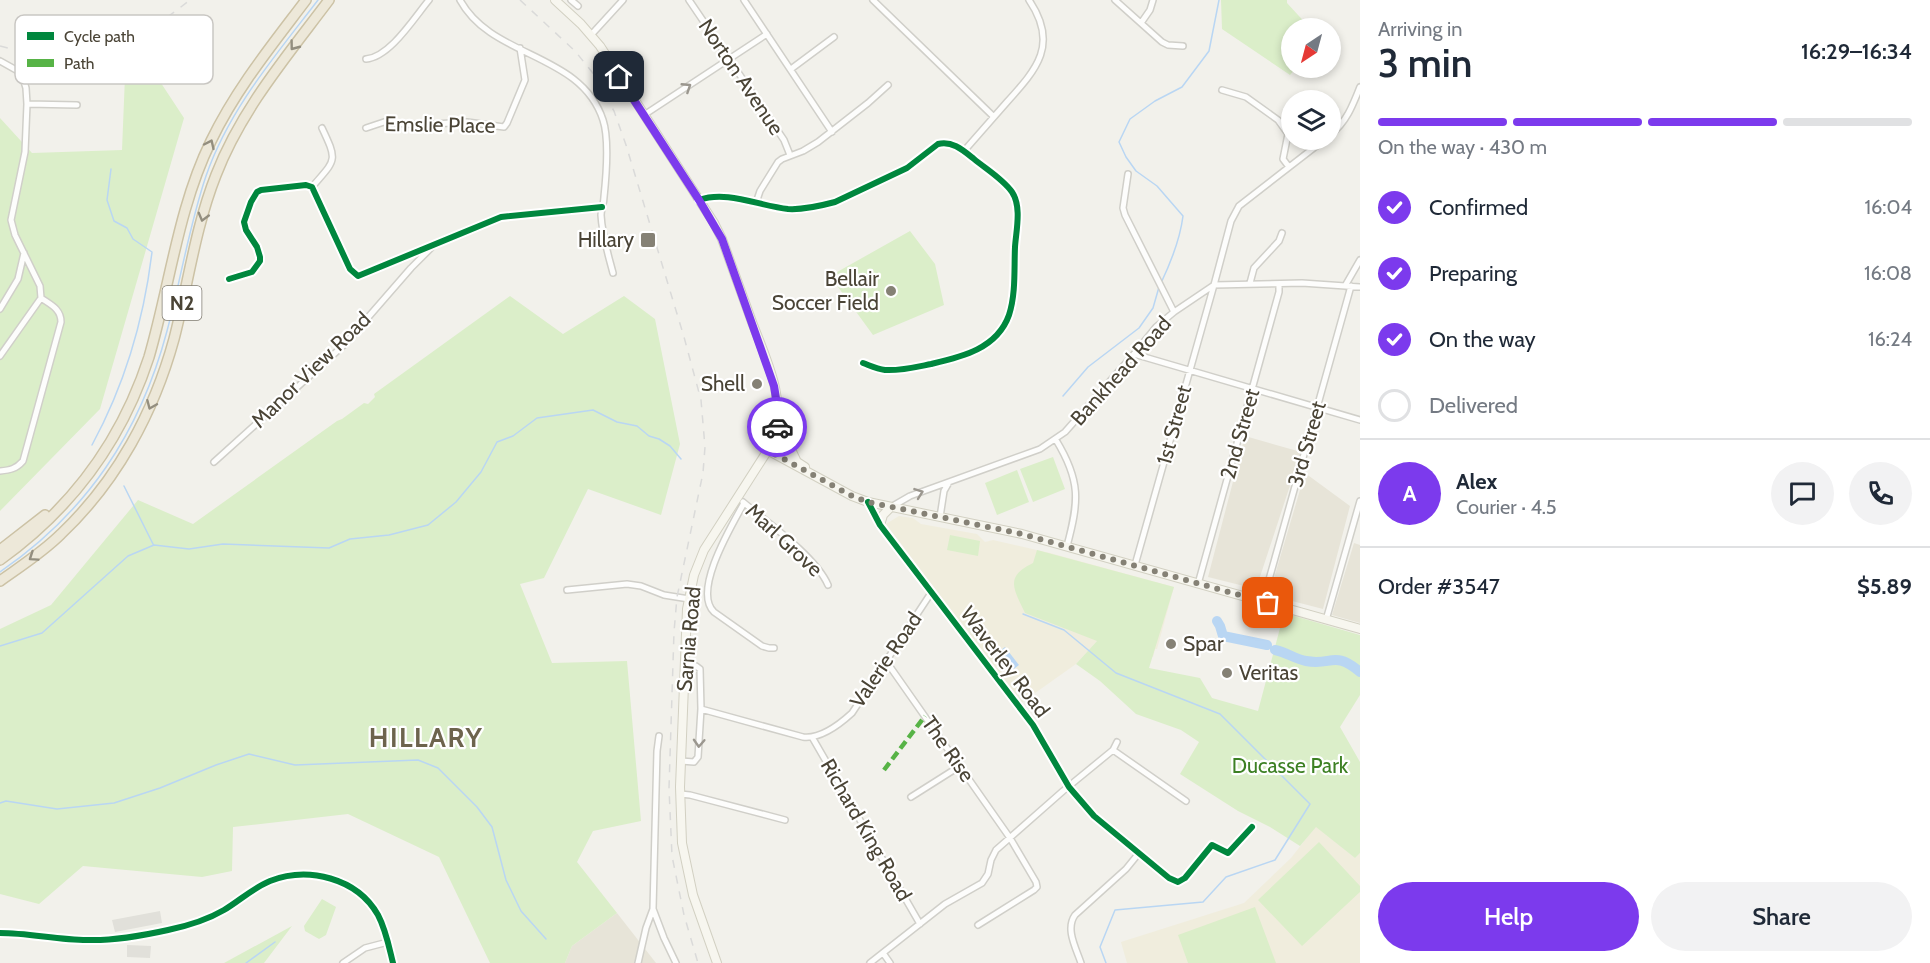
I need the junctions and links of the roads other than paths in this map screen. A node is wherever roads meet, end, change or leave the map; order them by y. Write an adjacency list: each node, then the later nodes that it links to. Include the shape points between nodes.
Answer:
1 (306, 0): 74 (highway, N2, one-way to 1, via 120,427 142,380 185,210 210,142 245,82)
2 (329, 0): 87 (highway, N2, one-way to 87, via 264,86 226,152 203,216 165,367 135,438 102,488 62,533)
3 (429, 0): 21 (street, via 389,48 373,59)
4 (460, 0): 20 (street, via 480,26)
5 (555, 0): 17 (main road, Sarnia Road)
6 (571, 0): 14 (street)
7 (623, 0): 17 (street)
8 (689, 0): 22 (street, Norton Avenue)
9 (744, 0): 16 (street)
10 (873, 0): 33 (street)
11 (1029, 0): 33 (street, via 1044,36 1040,60)
12 (1115, 0): 15 (street)
13 (1153, 0): 15 (street)
14 (578, 6)
15 (1141, 23): 19 (street, via 1162,42)
16 (767, 34): 22 (street); 25 (street)
17 (591, 35): 32 (main road, Sarnia Road)
18 (834, 37): 25 (street)
19 (1184, 46)
20 (520, 48): 36 (street, Emslie Place, via 524,85 504,127 467,122 384,122); 46 (street, via 576,80 597,107 607,142)
21 (366, 59)
22 (729, 59): 32 (street, one-way to 22); 40 (street, Norton Avenue)
23 (0, 61): 24 (street)
24 (15, 69)
25 (791, 69): 37 (street)
26 (25, 84): 30 (street)
27 (888, 85): 37 (street)
28 (1360, 87): 34 (street)
29 (1222, 90): 41 (street, via 1243,95 1280,122 1288,134 1283,159)
30 (27, 104): 31 (street); 49 (street, via 25,152 11,220)
31 (77, 105)
32 (644, 115): 44 (main road, Sarnia Road)
33 (994, 117): 39 (street)
34 (1341, 124)
35 (322, 128): 43 (street, via 333,158)
36 (366, 128)
37 (832, 132): 40 (street)
38 (1311, 150): 41 (street)
39 (964, 151): 45 (street, via 949,143 938,144 907,168 824,205 789,209); 63 (street, via 1006,186 1016,201 1009,315 993,338 964,356 892,370)
40 (790, 155): 45 (street, via 774,167)
41 (1289, 167): 55 (street, via 1236,210)
42 (1128, 174): 60 (street, via 1123,208)
43 (312, 187): 48 (street, via 350,269 358,276); 52 (street, via 306,184 257,192 244,222 260,261 252,272)
44 (699, 200): 45 (street, via 715,196); 67 (main road, Sarnia Road, via 722,239 768,365)
45 (756, 202)
46 (602, 207): 48 (street, Manor View Road, via 508,216); 51 (street, via 604,238)
47 (1282, 232): 53 (street, via 1280,241 1254,268)
48 (436, 244): 72 (street, Manor View Road, via 344,345)
49 (24, 252): 58 (street, via 40,286); 59 (street, via 18,279)
50 (1360, 260): 56 (street, 3rd Street)
51 (613, 273)
52 (229, 279)
53 (1250, 283): 54 (street); 55 (street)
54 (1280, 284): 56 (street); 65 (street, 2nd Street)
55 (1214, 285): 60 (street, Bankhead Road); 64 (street, 1st Street)
56 (1348, 286): 57 (street); 66 (street, 3rd Street)
57 (1360, 287)
58 (41, 298): 62 (street); 73 (street, via 57,308 61,322 23,461 18,467)
59 (0, 309)
60 (1174, 312): 61 (street, Bankhead Road)
61 (1134, 354): 64 (street); 69 (street, Bankhead Road)
62 (0, 356)
63 (863, 363)
64 (1189, 370): 65 (street); 86 (street, 1st Street)
65 (1253, 389): 66 (street); 88 (street, 2nd Street)
66 (1318, 408): 68 (street); 93 (street, 3rd Street)
67 (778, 411): 70 (main road, Sarnia Road, via 777,430); 71 (main road)
68 (1360, 420)
69 (1056, 440): 76 (street, Bankhead Road); 83 (street, via 1070,464 1076,489 1076,509)
70 (770, 448): 71 (main road); 75 (main road); 77 (main road, Sarnia Road)
71 (796, 460): 75 (main road)
72 (214, 462)
73 (0, 471)
74 (89, 474): 84 (highway, via 48,513); 85 (highway, N2, via 57,512)
75 (818, 477): 79 (main road)
76 (949, 483): 80 (street, Bankhead Road, one-way to 76); 81 (street)
77 (741, 500): 89 (street, Marl Grove, via 808,558); 92 (main road, Sarnia Road, via 704,550); 96 (street, via 708,583 708,604 762,645)
78 (1360, 501): 94 (street)
79 (868, 502): 80 (main road); 82 (street, Waverley Road)
80 (891, 507): 81 (main road); 82 (main road)
81 (940, 517): 83 (main road)
82 (880, 525): 91 (street, Waverley Road)
83 (1067, 546): 86 (main road)
84 (0, 550)
85 (0, 560)
86 (1135, 566): 88 (main road)
87 (0, 581)
88 (1198, 584): 93 (main road)
89 (828, 585)
90 (567, 590): 92 (street, via 627,584)
91 (931, 592): 97 (street, Valerie Road); 106 (street, Waverley Road, via 1037,730)
92 (689, 599): 98 (main road, Sarnia Road)
93 (1263, 602): 94 (main road)
94 (1326, 620): 95 (main road)
95 (1360, 629)
96 (774, 648)
97 (886, 661): 101 (street, Valerie Road, via 852,713); 105 (street, The Rise)
98 (684, 664): 99 (street, via 700,669); 104 (main road, Sarnia Road)
99 (700, 710): 101 (street); 104 (street, one-way to 104, via 698,757 694,762)
100 (659, 736): 114 (street)
101 (812, 737): 115 (street, Richard King Road)
102 (1117, 742): 103 (street)
103 (1113, 750): 106 (street); 109 (street)
104 (681, 761): 107 (main road, Sarnia Road)
105 (960, 766): 108 (street); 112 (street, The Rise)
106 (1069, 787): 112 (street); 113 (street, Waverley Road, via 1094,816)
107 (680, 794): 110 (street); 124 (main road, Sarnia Road, via 687,871)
108 (911, 797)
109 (1186, 801)
110 (785, 820)
111 (1252, 827): 113 (street, Waverley Road, via 1228,853 1212,845 1181,881 1169,878)
112 (1010, 838): 115 (street, via 993,855 982,883); 116 (street, The Rise, via 1036,887)
113 (1139, 853): 127 (street, via 1071,922)
114 (653, 909): 122 (street); 123 (street)
115 (920, 924): 119 (street)
116 (978, 925)
117 (0, 933): 118 (street, via 100,940 168,930 221,911 268,882 308,874 330,878 357,891 378,914)
118 (388, 942): 120 (street, via 365,948); 121 (street)
119 (883, 953): 125 (street); 126 (street)
120 (343, 963)
121 (393, 963)
122 (638, 963)
123 (676, 963)
124 (717, 963)
125 (870, 963)
126 (890, 963)
127 (1081, 963)

